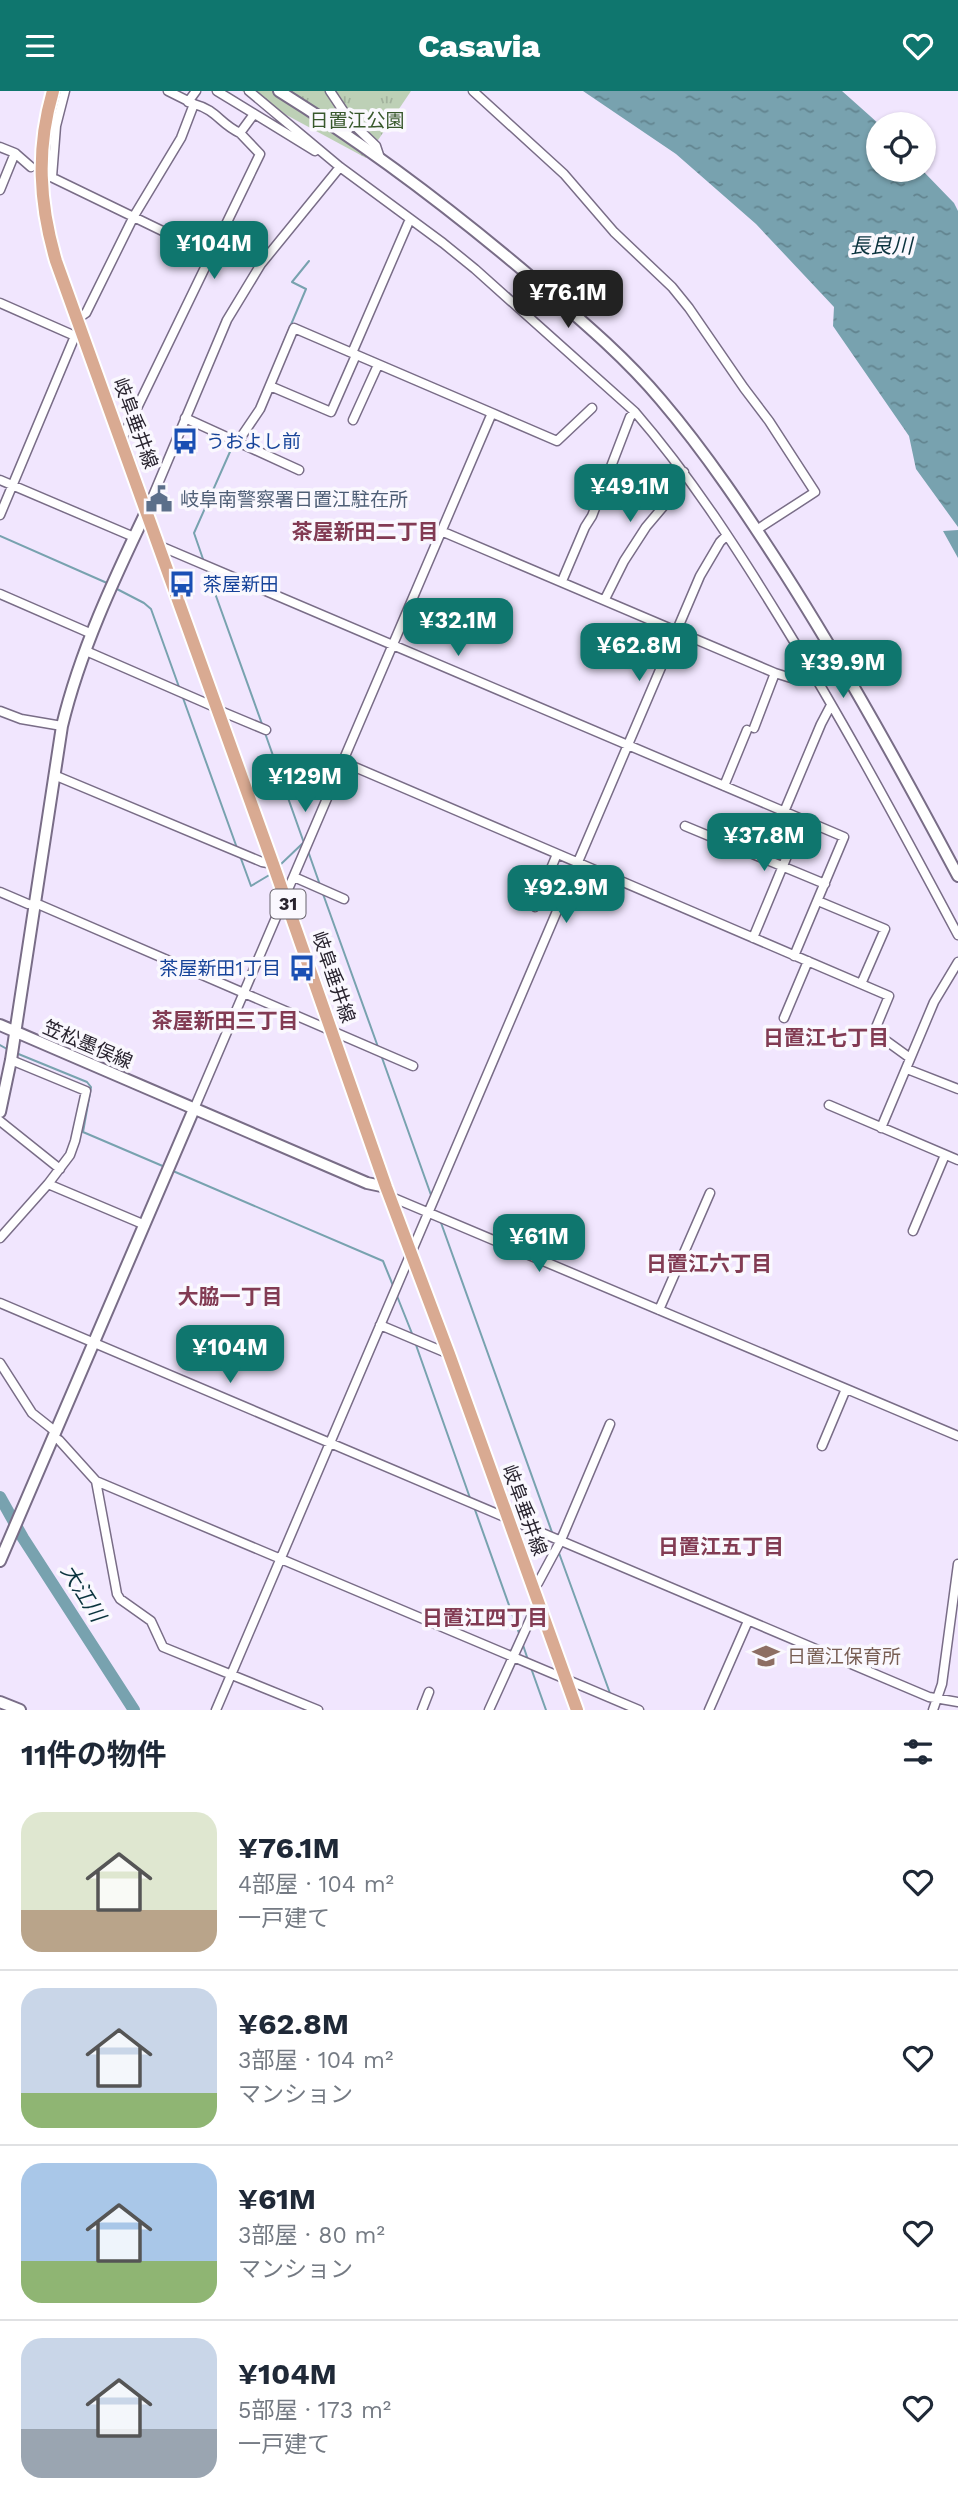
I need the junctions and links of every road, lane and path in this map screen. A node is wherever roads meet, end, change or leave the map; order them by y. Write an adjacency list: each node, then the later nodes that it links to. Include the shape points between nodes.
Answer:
1 (53, 91): 24 (main road, 岐阜垂井線 / 31, via 42,139 41,196 50,241)
2 (65, 91): 20 (street, via 50,176)
3 (168, 91): 10 (street)
4 (196, 91): 10 (street)
5 (217, 91): 11 (street)
6 (249, 91): 15 (street)
7 (279, 91): 16 (street)
8 (330, 91): 16 (street, via 350,121 376,146)
9 (473, 91): 42 (street, via 564,174 672,287 769,421 815,492)
10 (191, 103): 12 (street, via 211,110); 20 (street, via 181,138)
11 (254, 114): 12 (street); 15 (street)
12 (240, 133): 34 (street, via 260,154)
13 (0, 147): 14 (street)
14 (15, 153): 17 (street); 19 (street)
15 (325, 154): 18 (street)
16 (380, 158): 72 (street, via 471,226 587,325 703,450 805,606)
17 (31, 167)
18 (340, 167): 21 (street); 32 (street, via 255,274 227,320)
19 (0, 190)
20 (134, 216): 22 (street); 24 (street, via 86,313)
21 (410, 219): 26 (street); 30 (street, via 475,269)
22 (177, 237)
23 (0, 303): 25 (street)
24 (77, 319): 25 (main road, 岐阜垂井線 / 31)
25 (79, 335): 34 (main road, 岐阜垂井線 / 31); 39 (street)
26 (354, 354): 27 (street); 28 (street, via 294,328); 28 (street, via 331,412)
27 (378, 365): 31 (street); 33 (street)
28 (270, 386): 35 (street)
29 (592, 408): 31 (street, via 557,441)
30 (635, 412): 37 (street); 47 (street)
31 (492, 413): 43 (street)
32 (186, 418): 35 (street); 40 (street)
33 (353, 420)
34 (122, 439): 40 (main road, 岐阜垂井線 / 31)
35 (237, 443): 36 (street)
36 (299, 470)
37 (684, 473): 44 (street); 49 (street, via 624,561)
38 (0, 480): 39 (street)
39 (12, 485): 41 (street); 45 (street)
40 (147, 510): 45 (street, 笠松墨俣線); 46 (main road, 岐阜垂井線 / 31)
41 (0, 515)
42 (761, 527)
43 (441, 531): 47 (street); 52 (street)
44 (727, 535): 50 (street, via 700,576); 54 (street)
45 (134, 537): 51 (street, 笠松墨俣線)
46 (160, 546): 52 (street); 57 (main road, 岐阜垂井線 / 31)
47 (562, 581): 49 (street)
48 (0, 594): 51 (street)
49 (605, 599): 50 (street)
50 (677, 631): 55 (street); 61 (street)
51 (92, 634): 53 (street, 笠松墨俣線)
52 (393, 646): 61 (street); 62 (street)
53 (86, 651): 57 (street); 59 (street, 笠松墨俣線)
54 (807, 662): 55 (street, via 791,678); 56 (street)
55 (775, 673): 64 (street)
56 (831, 705): 65 (street); 81 (street)
57 (217, 709): 60 (street); 70 (main road, 岐阜垂井線 / 31)
58 (0, 711): 59 (street)
59 (62, 726): 63 (street, 笠松墨俣線)
60 (266, 730)
61 (628, 746): 64 (street); 69 (street)
62 (343, 762): 68 (street); 73 (street)
63 (54, 775): 70 (street); 79 (street, 笠松墨俣線)
64 (724, 786): 65 (street)
65 (784, 812): 66 (street)
66 (802, 820): 71 (street); 74 (street, via 844,837)
67 (685, 826): 71 (street)
68 (557, 853): 69 (street); 80 (street)
69 (577, 862): 82 (street); 108 (street)
70 (274, 864): 76 (main road, 岐阜垂井線 / 31)
71 (782, 868): 74 (street); 82 (street)
72 (958, 876)
73 (294, 877): 76 (street); 77 (street)
74 (825, 884): 78 (street)
75 (0, 892): 79 (street)
76 (285, 897): 87 (street); 91 (main road, 岐阜垂井線 / 31)
77 (344, 899)
78 (818, 901): 83 (street); 86 (street, via 885,929)
79 (34, 904): 87 (street); 90 (street, 笠松墨俣線)
80 (535, 907)
81 (958, 935)
82 (752, 938): 83 (street)
83 (794, 955): 84 (street)
84 (808, 961): 86 (street); 88 (street)
85 (958, 962): 92 (street, via 934,1002)
86 (861, 984): 92 (street, via 889,996 874,1032)
87 (245, 992): 91 (street); 99 (street)
88 (784, 1018)
89 (0, 1025): 90 (street)
90 (15, 1032): 93 (street); 99 (street, 笠松墨俣線)
91 (333, 1032): 94 (street); 106 (main road, 岐阜垂井線 / 31)
92 (910, 1058): 95 (street)
93 (10, 1060): 97 (street); 104 (street, via 86,1091 75,1141)
94 (413, 1066)
95 (907, 1069): 96 (street); 101 (street)
96 (958, 1090)
97 (1, 1104)
98 (829, 1105): 101 (street)
99 (194, 1109): 106 (street, 笠松墨俣線); 109 (street)
100 (0, 1121): 104 (street)
101 (881, 1128): 102 (street)
102 (945, 1155): 103 (street); 110 (street)
103 (958, 1160)
104 (60, 1169): 105 (street)
105 (48, 1184): 109 (street); 111 (street)
106 (388, 1192): 108 (street); 112 (main road, 岐阜垂井線 / 31)
107 (710, 1193): 114 (street)
108 (429, 1212): 112 (street); 114 (street)
109 (145, 1225): 116 (street)
110 (913, 1231)
111 (0, 1238)
112 (411, 1253): 115 (street); 117 (main road, 岐阜垂井線 / 31)
113 (0, 1303): 116 (street)
114 (659, 1310): 119 (street)
115 (380, 1325): 117 (street); 123 (street)
116 (95, 1341): 121 (street); 123 (street)
117 (449, 1354): 126 (main road, 岐阜垂井線 / 31)
118 (0, 1363): 121 (street, via 32,1413)
119 (846, 1388): 122 (street); 124 (street)
120 (610, 1424): 127 (street)
121 (55, 1435): 125 (street); 129 (street)
122 (958, 1436)
123 (329, 1443): 126 (street); 128 (street)
124 (822, 1446)
125 (96, 1481): 128 (street); 135 (street, via 120,1599 151,1621 163,1647)
126 (508, 1520): 127 (street); 131 (main road, 岐阜垂井線 / 31)
127 (561, 1540): 131 (street); 133 (street)
128 (280, 1557): 134 (street); 135 (street)
129 (0, 1561)
130 (958, 1565): 138 (street)
131 (532, 1587): 132 (main road, 岐阜垂井線 / 31)
132 (538, 1602): 134 (street); 136 (main road, 岐阜垂井線 / 31)
133 (748, 1621): 138 (street); 148 (street)
134 (512, 1657): 136 (street); 145 (street)
135 (232, 1674): 142 (street); 143 (street)
136 (565, 1678): 146 (main road, 岐阜垂井線 / 31); 147 (street)
137 (429, 1692): 144 (street)
138 (938, 1700): 140 (street); 149 (street)
139 (0, 1702): 141 (street)
140 (958, 1702)
141 (20, 1710)
142 (216, 1710)
143 (318, 1710)
144 (422, 1710)
145 (489, 1710)
146 (577, 1710)
147 (639, 1710)
148 (709, 1710)
149 (933, 1710)

